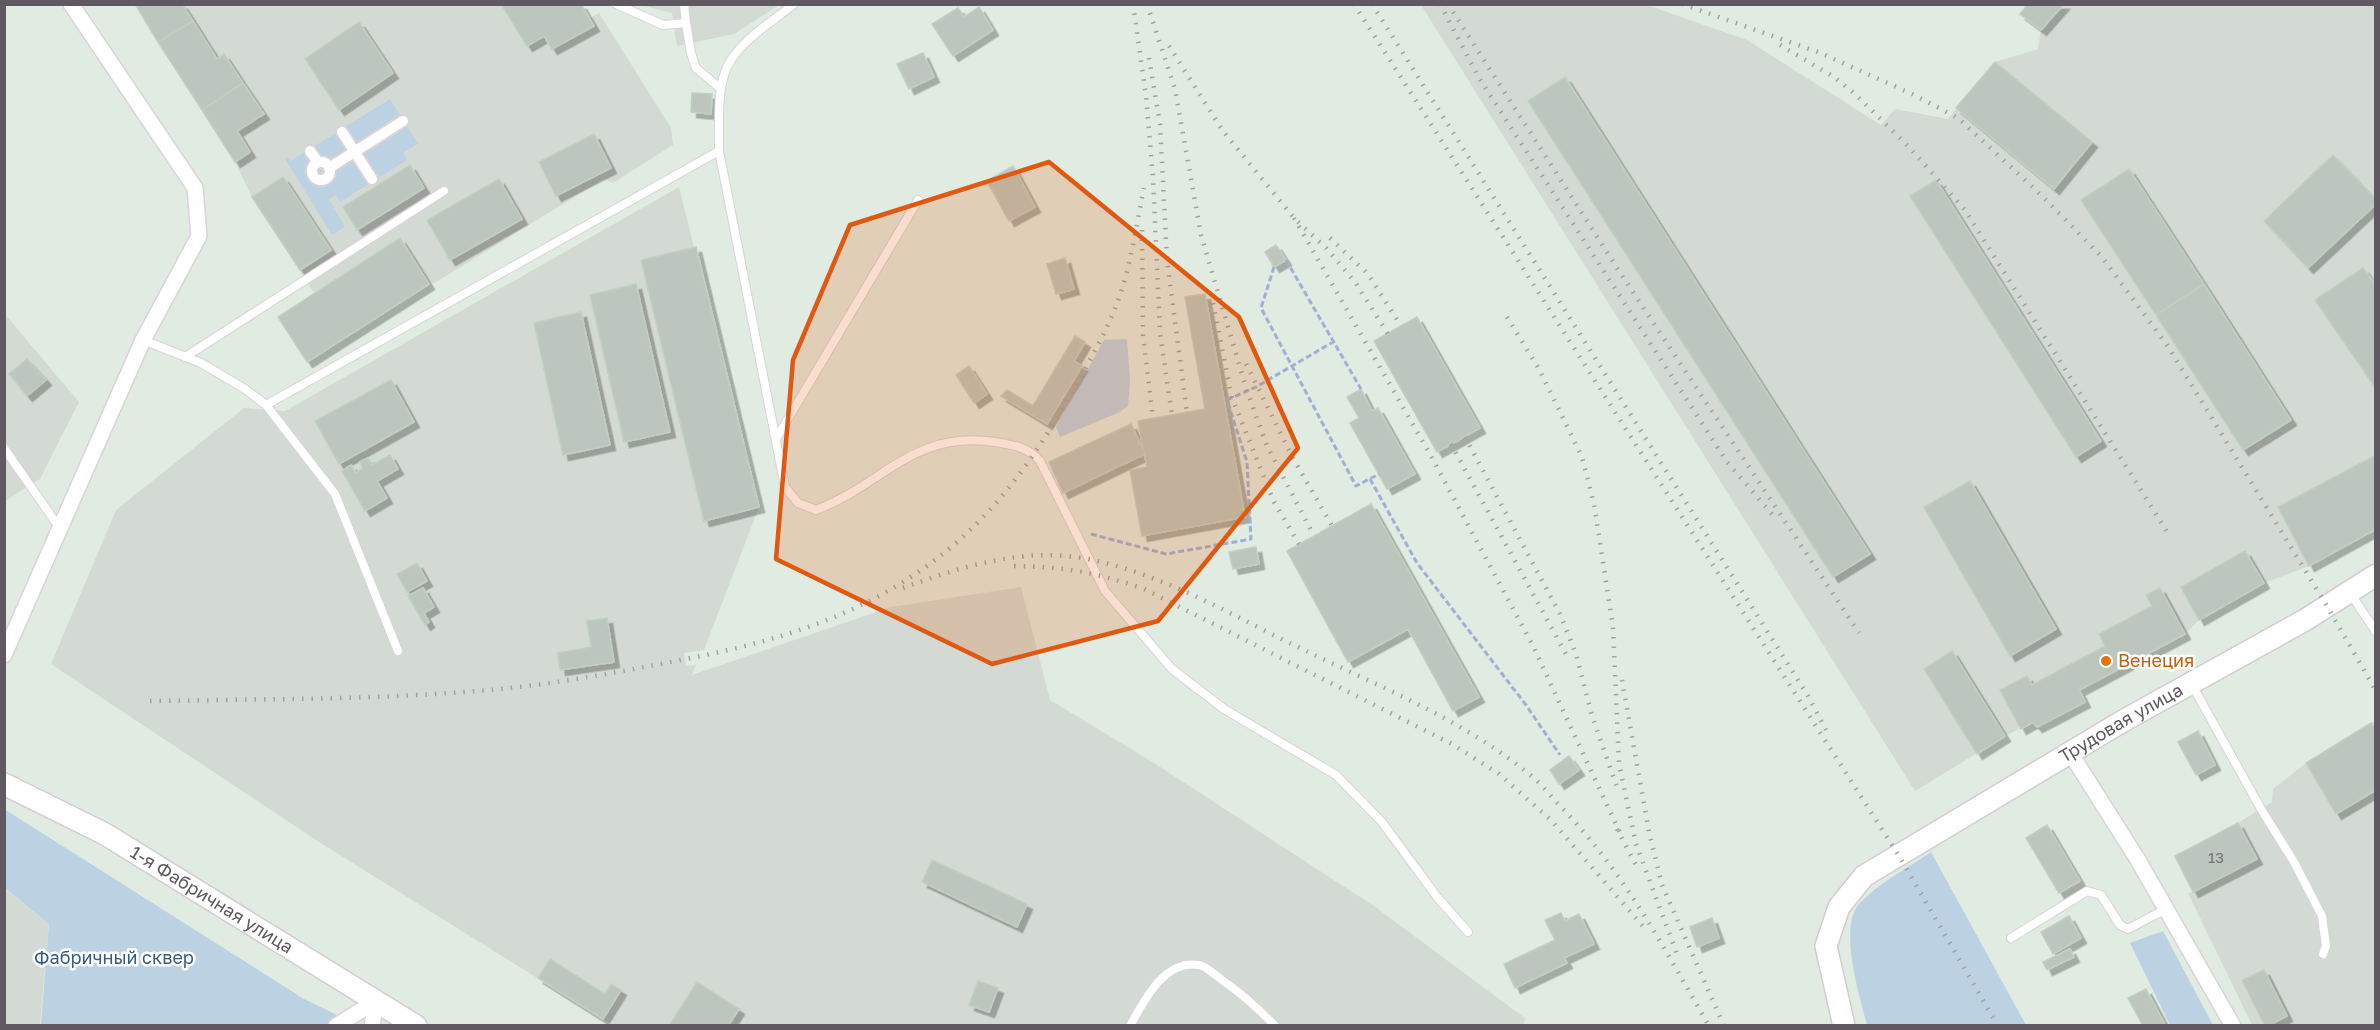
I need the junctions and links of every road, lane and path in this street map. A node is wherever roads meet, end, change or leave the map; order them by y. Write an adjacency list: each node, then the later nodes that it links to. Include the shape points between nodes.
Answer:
1 (71, 4): 19 (street, via 195,188 199,236)
2 (616, 4): 5 (lane, via 663,25)
3 (684, 4): 5 (lane)
4 (794, 4): 6 (lane, via 730,60)
5 (686, 23): 6 (lane, via 696,68)
6 (721, 89): 10 (lane)
7 (403, 121): 11 (street)
8 (342, 132): 11 (street)
9 (310, 151): 12 (street)
10 (719, 151): 24 (lane); 25 (lane)
11 (355, 152): 13 (street); 14 (street)
12 (318, 162): 13 (street); 13 (street, via 312,169 318,179 328,176)
13 (329, 168)
14 (372, 179)
15 (444, 191): 21 (lane)
16 (918, 200): 25 (lane)
17 (1286, 260): 20 (path)
18 (1274, 267): 22 (path, via 1261,308)
19 (142, 340): 21 (lane); 29 (street)
20 (1333, 342): 22 (path); 23 (path)
21 (185, 357): 24 (lane, via 245,389)
22 (1290, 367): 28 (path, via 1356,486); 30 (path, via 1227,400 1247,462 1251,538 1166,554)
23 (1361, 389)
24 (266, 405): 34 (lane, via 335,494)
25 (776, 439): 30 (lane, via 785,487 798,503 816,510 838,502 932,445 971,439 1020,447 1040,461)
26 (4, 448): 29 (lane)
27 (1378, 474): 28 (path)
28 (1370, 479): 38 (path, via 1417,563)
29 (60, 527): 35 (street)
30 (1074, 530): 41 (lane, via 1105,591 1172,669 1224,709 1336,775 1382,822)
31 (2376, 575): 32 (main road, Трудовая улица)
32 (2349, 592): 33 (lane); 36 (main road, Трудовая улица)
33 (2376, 632)
34 (398, 651)
35 (4, 655)
36 (2191, 684): 37 (main road, Трудовая улица); 43 (lane, via 2322,916 2326,946)
37 (2071, 754): 40 (street); 50 (main road, Трудовая улица, via 1864,876 1839,908 1826,946)
38 (1560, 755)
39 (4, 784): 44 (main road, 1-я Фабричная улица, via 105,834)
40 (2166, 909): 42 (lane, via 2128,928 2120,925 2101,894 2087,891); 51 (street)
41 (1468, 932)
42 (2011, 938)
43 (2323, 954)
44 (376, 1001): 45 (street); 46 (street); 47 (main road, 1-я Фабричная улица)
45 (336, 1026)
46 (372, 1026)
47 (416, 1026)
48 (1130, 1026): 49 (lane, via 1146,996 1165,974 1186,965 1200,965 1252,1001)
49 (1275, 1026)
50 (1844, 1026)
51 (2233, 1026)

